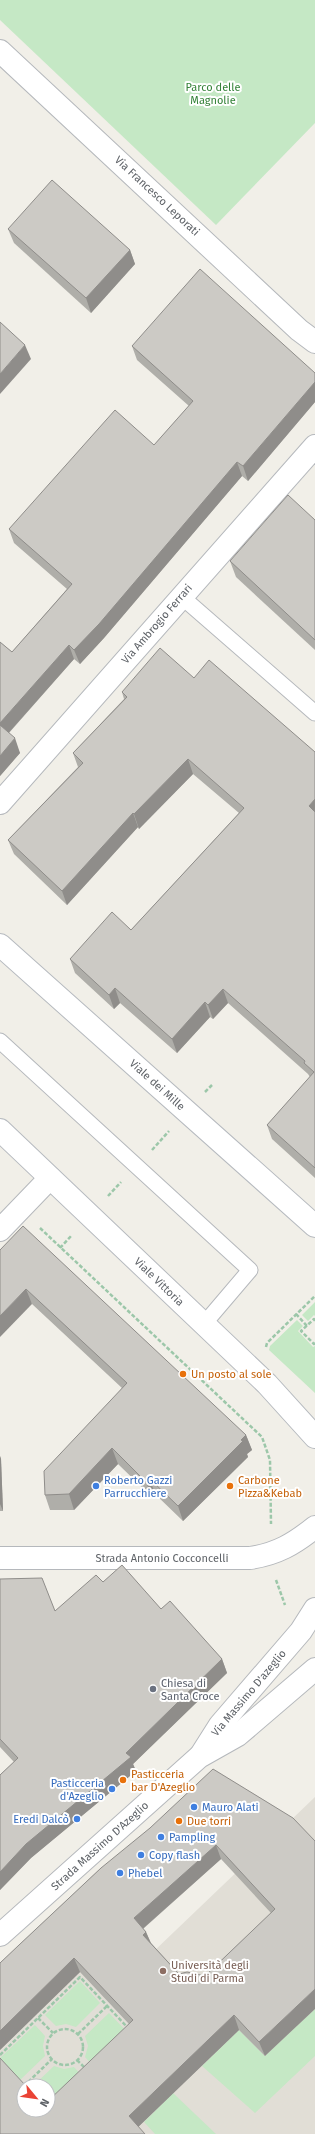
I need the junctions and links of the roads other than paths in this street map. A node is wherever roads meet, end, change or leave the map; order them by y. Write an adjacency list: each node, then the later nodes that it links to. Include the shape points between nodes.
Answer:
1 (0, 51): 2 (street, Via Francesco Leporati, via 299,330)
2 (315, 342)
3 (315, 446): 4 (street, Via Ambrogio Ferrari)
4 (182, 597): 5 (lane); 6 (street, Via Ambrogio Ferrari)
5 (315, 713)
6 (0, 803)
7 (0, 945): 11 (street, Viale dei Mille)
8 (0, 1041): 13 (lane, via 250,1270)
9 (0, 1130): 10 (street, Viale Vittoria)
10 (50, 1178): 12 (street); 13 (street, Viale Vittoria)
11 (315, 1226)
12 (0, 1230)
13 (204, 1324): 14 (street, Viale Vittoria, via 279,1396)
14 (315, 1437)
15 (315, 1527): 16 (street, Strada Antonio Cocconcelli, via 286,1548 250,1558)
16 (0, 1558)
17 (315, 1609): 19 (street, Via Massimo D'azeglio, via 301,1631 220,1725)
18 (315, 1669): 19 (street, Via Massimo D'azeglio, via 238,1734)
19 (199, 1757): 20 (street, Strada Massimo D'Azeglio)
20 (0, 1935)

